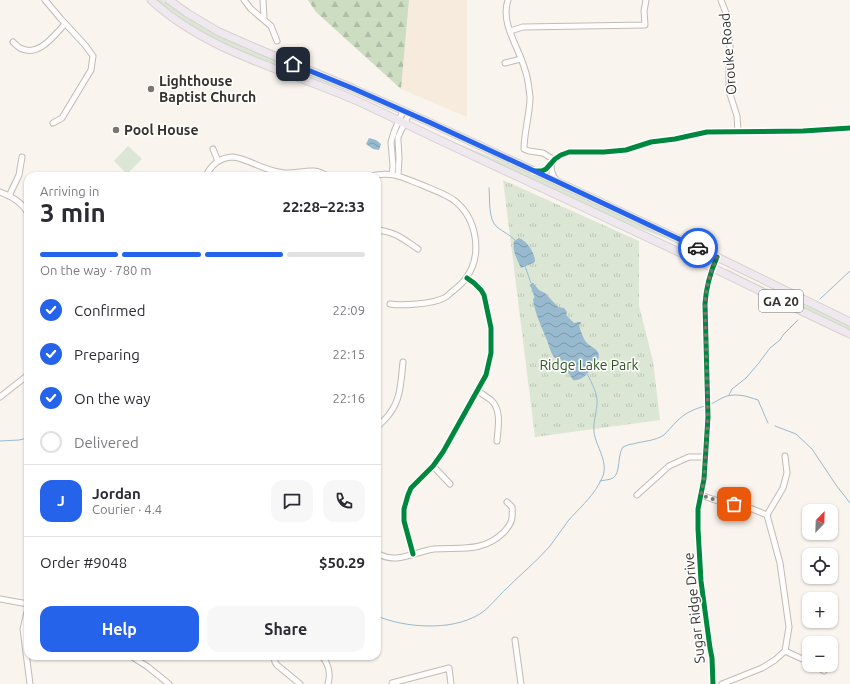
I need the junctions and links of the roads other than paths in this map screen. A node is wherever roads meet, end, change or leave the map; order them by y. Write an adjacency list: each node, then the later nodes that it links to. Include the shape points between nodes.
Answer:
1 (45, 0): 10 (street)
2 (152, 0): 17 (highway, GA 20, via 181,24 220,46 362,103)
3 (169, 0): 16 (highway, GA 20, via 219,32)
4 (244, 0): 9 (street)
5 (263, 0): 9 (street)
6 (508, 0): 11 (street, via 505,10)
7 (646, 0): 11 (street, via 645,25 523,27)
8 (721, 0): 20 (street, Orouke Road, via 726,13 731,55 730,90)
9 (264, 19): 12 (street, via 271,26)
10 (65, 24): 13 (street, via 38,49 25,50); 18 (street, via 93,56 91,70 62,118)
11 (510, 31): 14 (street)
12 (277, 41)
13 (13, 42)
14 (521, 59): 15 (street); 26 (street, via 526,70 530,97 524,149 543,153)
15 (505, 63)
16 (406, 112): 17 (street); 27 (highway, GA 20)
17 (402, 122): 21 (street, via 394,132); 22 (street, via 398,136); 42 (highway, GA 20)
18 (53, 123)
19 (850, 128): 20 (street)
20 (738, 131): 26 (street, via 707,132 650,142 626,150 573,151 562,154)
21 (392, 146): 22 (street); 33 (street)
22 (399, 146): 34 (street)
23 (213, 149): 25 (street)
24 (22, 157): 37 (street, via 19,175)
25 (218, 161): 28 (street); 29 (street, via 234,157)
26 (553, 162): 27 (street, via 546,170); 35 (street, via 551,172)
27 (535, 171): 35 (highway, GA 20)
28 (208, 172)
29 (281, 172)
30 (295, 172): 31 (street)
31 (322, 172)
32 (381, 174): 33 (street)
33 (392, 174): 34 (street)
34 (398, 176): 43 (street, via 454,200 468,217 475,235 476,249 472,268)
35 (558, 182): 41 (highway, GA 20)
36 (0, 192): 37 (street)
37 (10, 196): 38 (street)
38 (24, 207)
39 (381, 230): 40 (street, via 398,235)
40 (418, 249)
41 (717, 257): 42 (street, Sugar Ridge Drive); 45 (highway, GA 20)
42 (712, 268): 46 (highway, GA 20); 54 (street, Sugar Ridge Drive, via 707,283 705,304 708,417)
43 (466, 278): 44 (street, via 461,285 435,302); 49 (street, via 484,295 491,328 492,353)
44 (390, 304)
45 (850, 322)
46 (850, 334)
47 (403, 362): 51 (street, via 396,404)
48 (24, 378): 50 (street)
49 (478, 391): 52 (street, via 492,401 496,408); 55 (street)
50 (0, 397)
51 (381, 423)
52 (497, 441)
53 (785, 456): 60 (street, via 787,473 783,488)
54 (705, 457): 57 (street, via 689,457 669,466); 58 (street, Sugar Ridge Drive)
55 (433, 466): 56 (street); 61 (street, via 411,488 404,509 404,521)
56 (450, 484)
57 (637, 495)
58 (701, 495): 60 (street, via 745,506); 81 (street, Sugar Ridge Drive, via 698,529)
59 (507, 502): 61 (street, via 512,507 513,517 510,526 489,543 480,547 432,550)
60 (767, 515): 68 (street, via 781,567 788,627)
61 (413, 554): 62 (street, via 394,559)
62 (381, 556)
63 (0, 599): 64 (street)
64 (24, 603)
65 (24, 625): 66 (street)
66 (24, 637)
67 (515, 640): 80 (street)
68 (785, 651): 69 (street); 82 (street, via 762,668)
69 (802, 659)
70 (27, 660): 74 (street)
71 (137, 660): 75 (street)
72 (275, 660): 76 (street, via 277,665)
73 (325, 660): 77 (street, via 330,676)
74 (30, 684)
75 (169, 684)
76 (300, 684)
77 (328, 684)
78 (392, 684): 79 (street, via 449,668)
79 (451, 684)
80 (520, 684)
81 (713, 684)
82 (722, 684)

